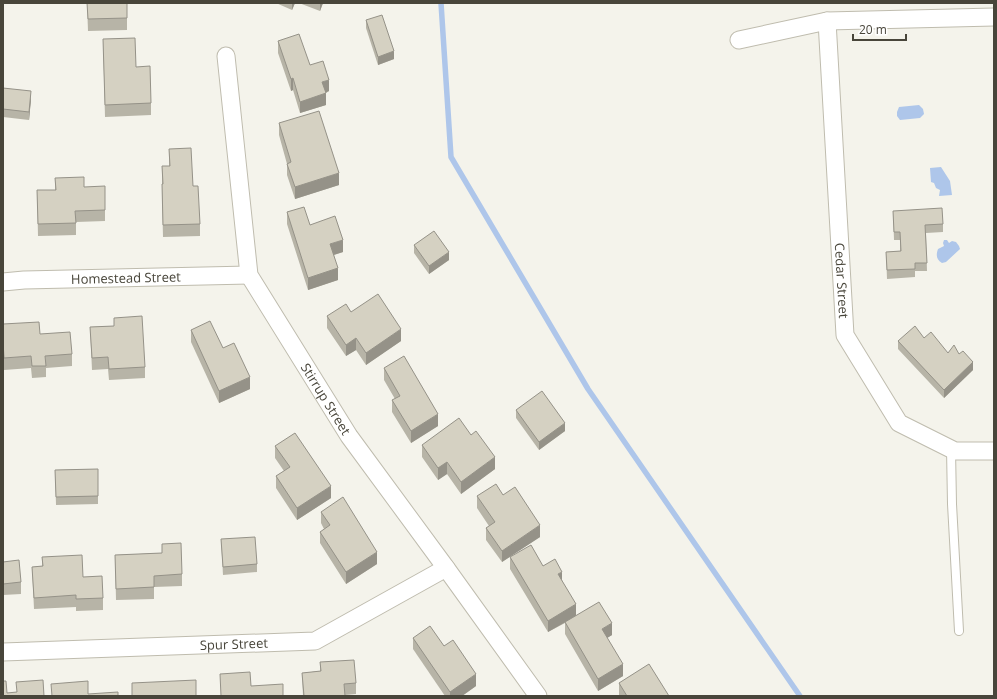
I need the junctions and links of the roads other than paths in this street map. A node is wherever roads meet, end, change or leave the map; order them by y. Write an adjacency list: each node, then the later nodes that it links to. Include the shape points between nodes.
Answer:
1 (994, 17): 2 (street)
2 (827, 21): 3 (street); 7 (street, Cedar Street, via 845,335 899,423)
3 (739, 40)
4 (226, 56): 5 (street, Stirrup Street)
5 (249, 275): 6 (street, Homestead Street); 9 (street, Stirrup Street, via 349,436)
6 (3, 282)
7 (951, 449): 8 (street, Cedar Street); 10 (lane)
8 (994, 451)
9 (446, 568): 11 (street, Spur Street, via 315,641); 12 (street, Stirrup Street)
10 (959, 631)
11 (3, 652)
12 (538, 696)

